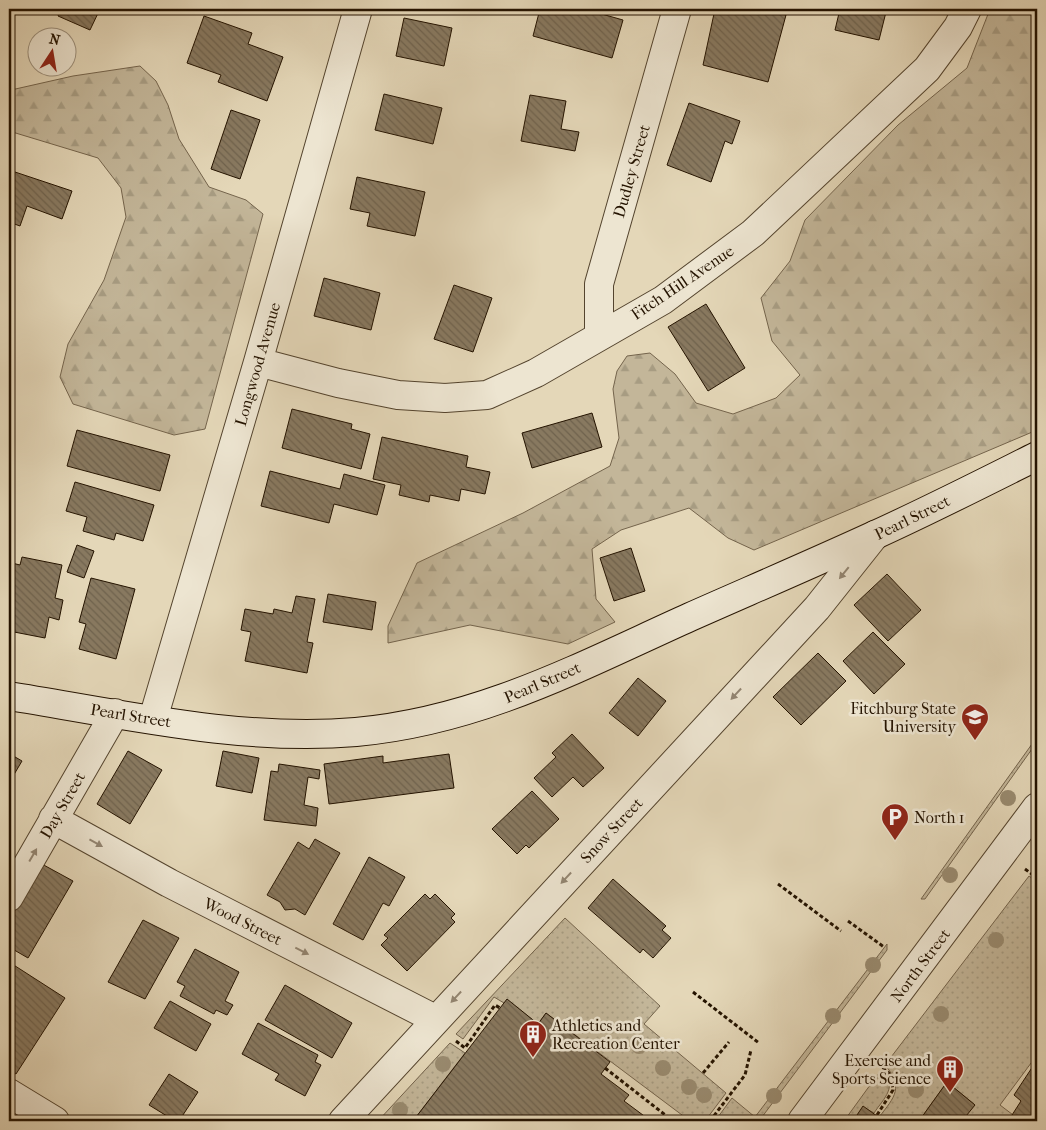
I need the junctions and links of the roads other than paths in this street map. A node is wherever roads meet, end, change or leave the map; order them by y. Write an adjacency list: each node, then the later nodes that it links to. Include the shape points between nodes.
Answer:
1 (358, 9): 5 (street, Longwood Avenue)
2 (677, 9): 4 (street, Dudley Street, via 599,284)
3 (967, 9): 4 (street, Fitch Hill Avenue, via 927,69 753,233 663,300)
4 (599, 335): 5 (street, Fitch Hill Avenue, via 536,373 486,395 445,398 398,395)
5 (258, 362): 10 (street, Longwood Avenue)
6 (1037, 456): 7 (street, Pearl Street)
7 (875, 535): 10 (street, Pearl Street, via 538,686 469,711 415,724 321,734 255,731); 14 (street, Snow Street, one-way to 14, via 817,608)
8 (9, 696): 9 (street, Pearl Street)
9 (115, 713): 10 (street, Pearl Street); 12 (street, Day Street)
10 (153, 718)
11 (1037, 807): 18 (street, North Street)
12 (53, 819): 13 (street, Day Street, one-way to 12); 14 (street, Wood Street, one-way to 14)
13 (9, 897)
14 (443, 1028): 17 (street, Snow Street)
15 (9, 1093): 16 (street)
16 (55, 1121)
17 (342, 1121)
18 (802, 1121)

